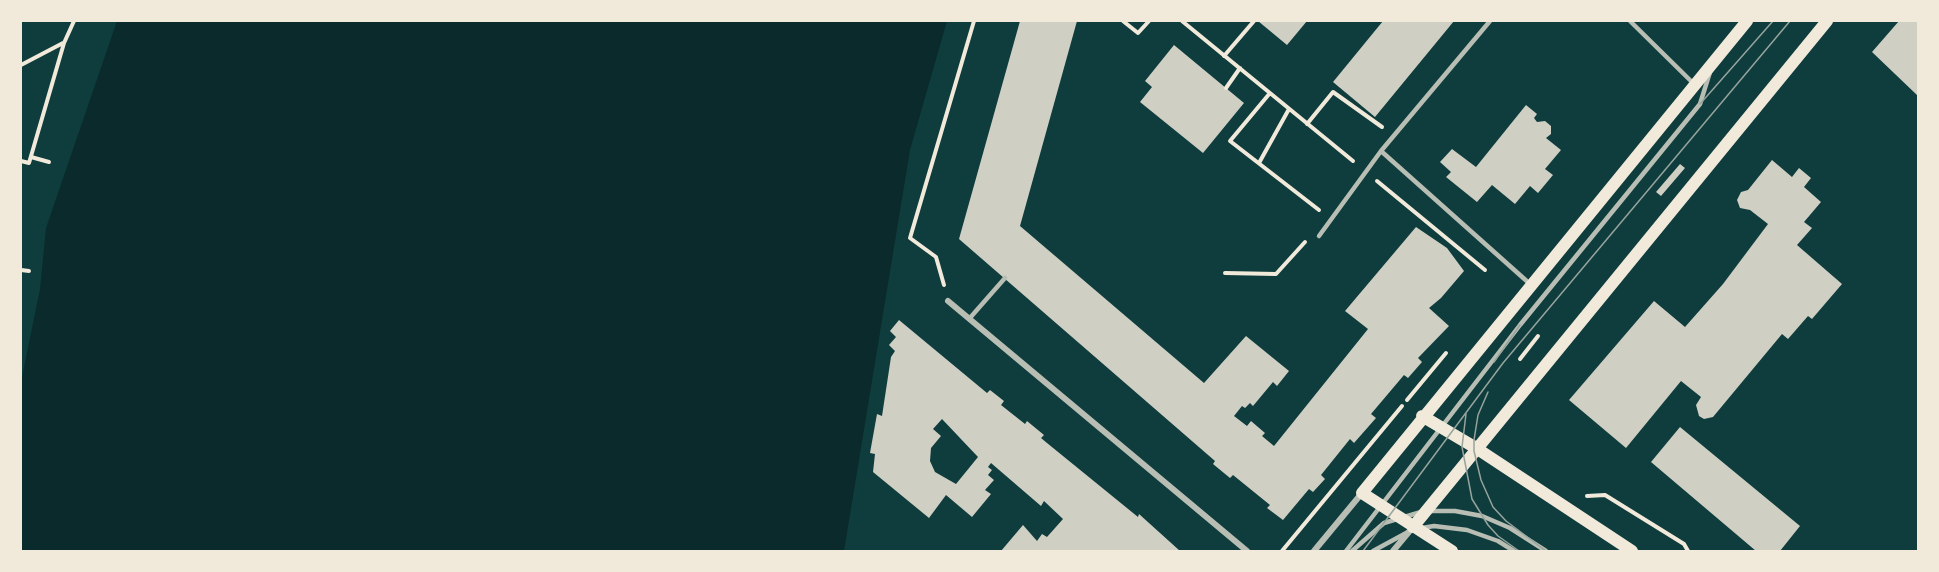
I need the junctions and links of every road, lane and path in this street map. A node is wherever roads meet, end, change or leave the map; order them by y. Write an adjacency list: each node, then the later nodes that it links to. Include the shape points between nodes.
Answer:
1 (74, 21): 11 (path)
2 (974, 21): 36 (path, via 910,238 936,257)
3 (1123, 21): 4 (path, via 1138,33)
4 (1149, 21)
5 (1182, 21): 12 (path)
6 (1254, 21): 12 (path)
7 (1490, 21): 21 (lane)
8 (1630, 21): 16 (lane)
9 (1747, 21): 13 (main road)
10 (1827, 21): 42 (main road)
11 (64, 43): 14 (path); 23 (path)
12 (1224, 56): 15 (path)
13 (1714, 61): 16 (main road); 41 (lane, via 1700,104)
14 (21, 65)
15 (1240, 68): 17 (path); 18 (path)
16 (1695, 85): 35 (main road)
17 (1227, 88)
18 (1270, 93): 19 (path); 26 (path, via 1230,141)
19 (1289, 109): 20 (path); 26 (path)
20 (1307, 124): 21 (path, via 1333,92); 27 (path)
21 (1395, 136): 22 (lane)
22 (1381, 151): 27 (lane); 35 (lane)
23 (31, 156): 24 (path, via 29,163); 25 (path)
24 (21, 161)
25 (49, 162)
26 (1258, 163): 28 (path, via 1319,210)
27 (1365, 171): 29 (lane); 33 (path)
28 (1327, 201)
29 (1319, 236): 32 (path, via 1309,237 1276,274)
30 (21, 270): 31 (path)
31 (29, 271)
32 (1225, 273)
33 (1488, 273)
34 (1005, 278): 37 (lane)
35 (1531, 285): 40 (main road)
36 (948, 301): 37 (street)
37 (969, 319): 50 (street)
38 (1538, 336): 39 (path)
39 (1520, 359)
40 (1422, 417): 41 (main road); 43 (main road)
41 (1441, 427): 42 (main road); 46 (lane)
42 (1476, 448): 47 (main road); 60 (main road)
43 (1362, 493): 46 (main road); 52 (street)
44 (1584, 496): 61 (path, via 1605,495 1684,544)
45 (1325, 499): 51 (path)
46 (1381, 505): 48 (main road); 53 (lane)
47 (1425, 511): 48 (lane); 49 (main road); 59 (lane, via 1482,516)
48 (1399, 518): 49 (main road); 54 (lane, via 1384,523)
49 (1413, 530): 55 (lane); 56 (street); 57 (main road); 58 (lane, via 1434,526 1467,530)
50 (1247, 551)
51 (1282, 551)
52 (1314, 551)
53 (1346, 551)
54 (1352, 551)
55 (1373, 551)
56 (1393, 551)
57 (1452, 551)
58 (1514, 551)
59 (1546, 551)
60 (1632, 551)
61 (1688, 551)

